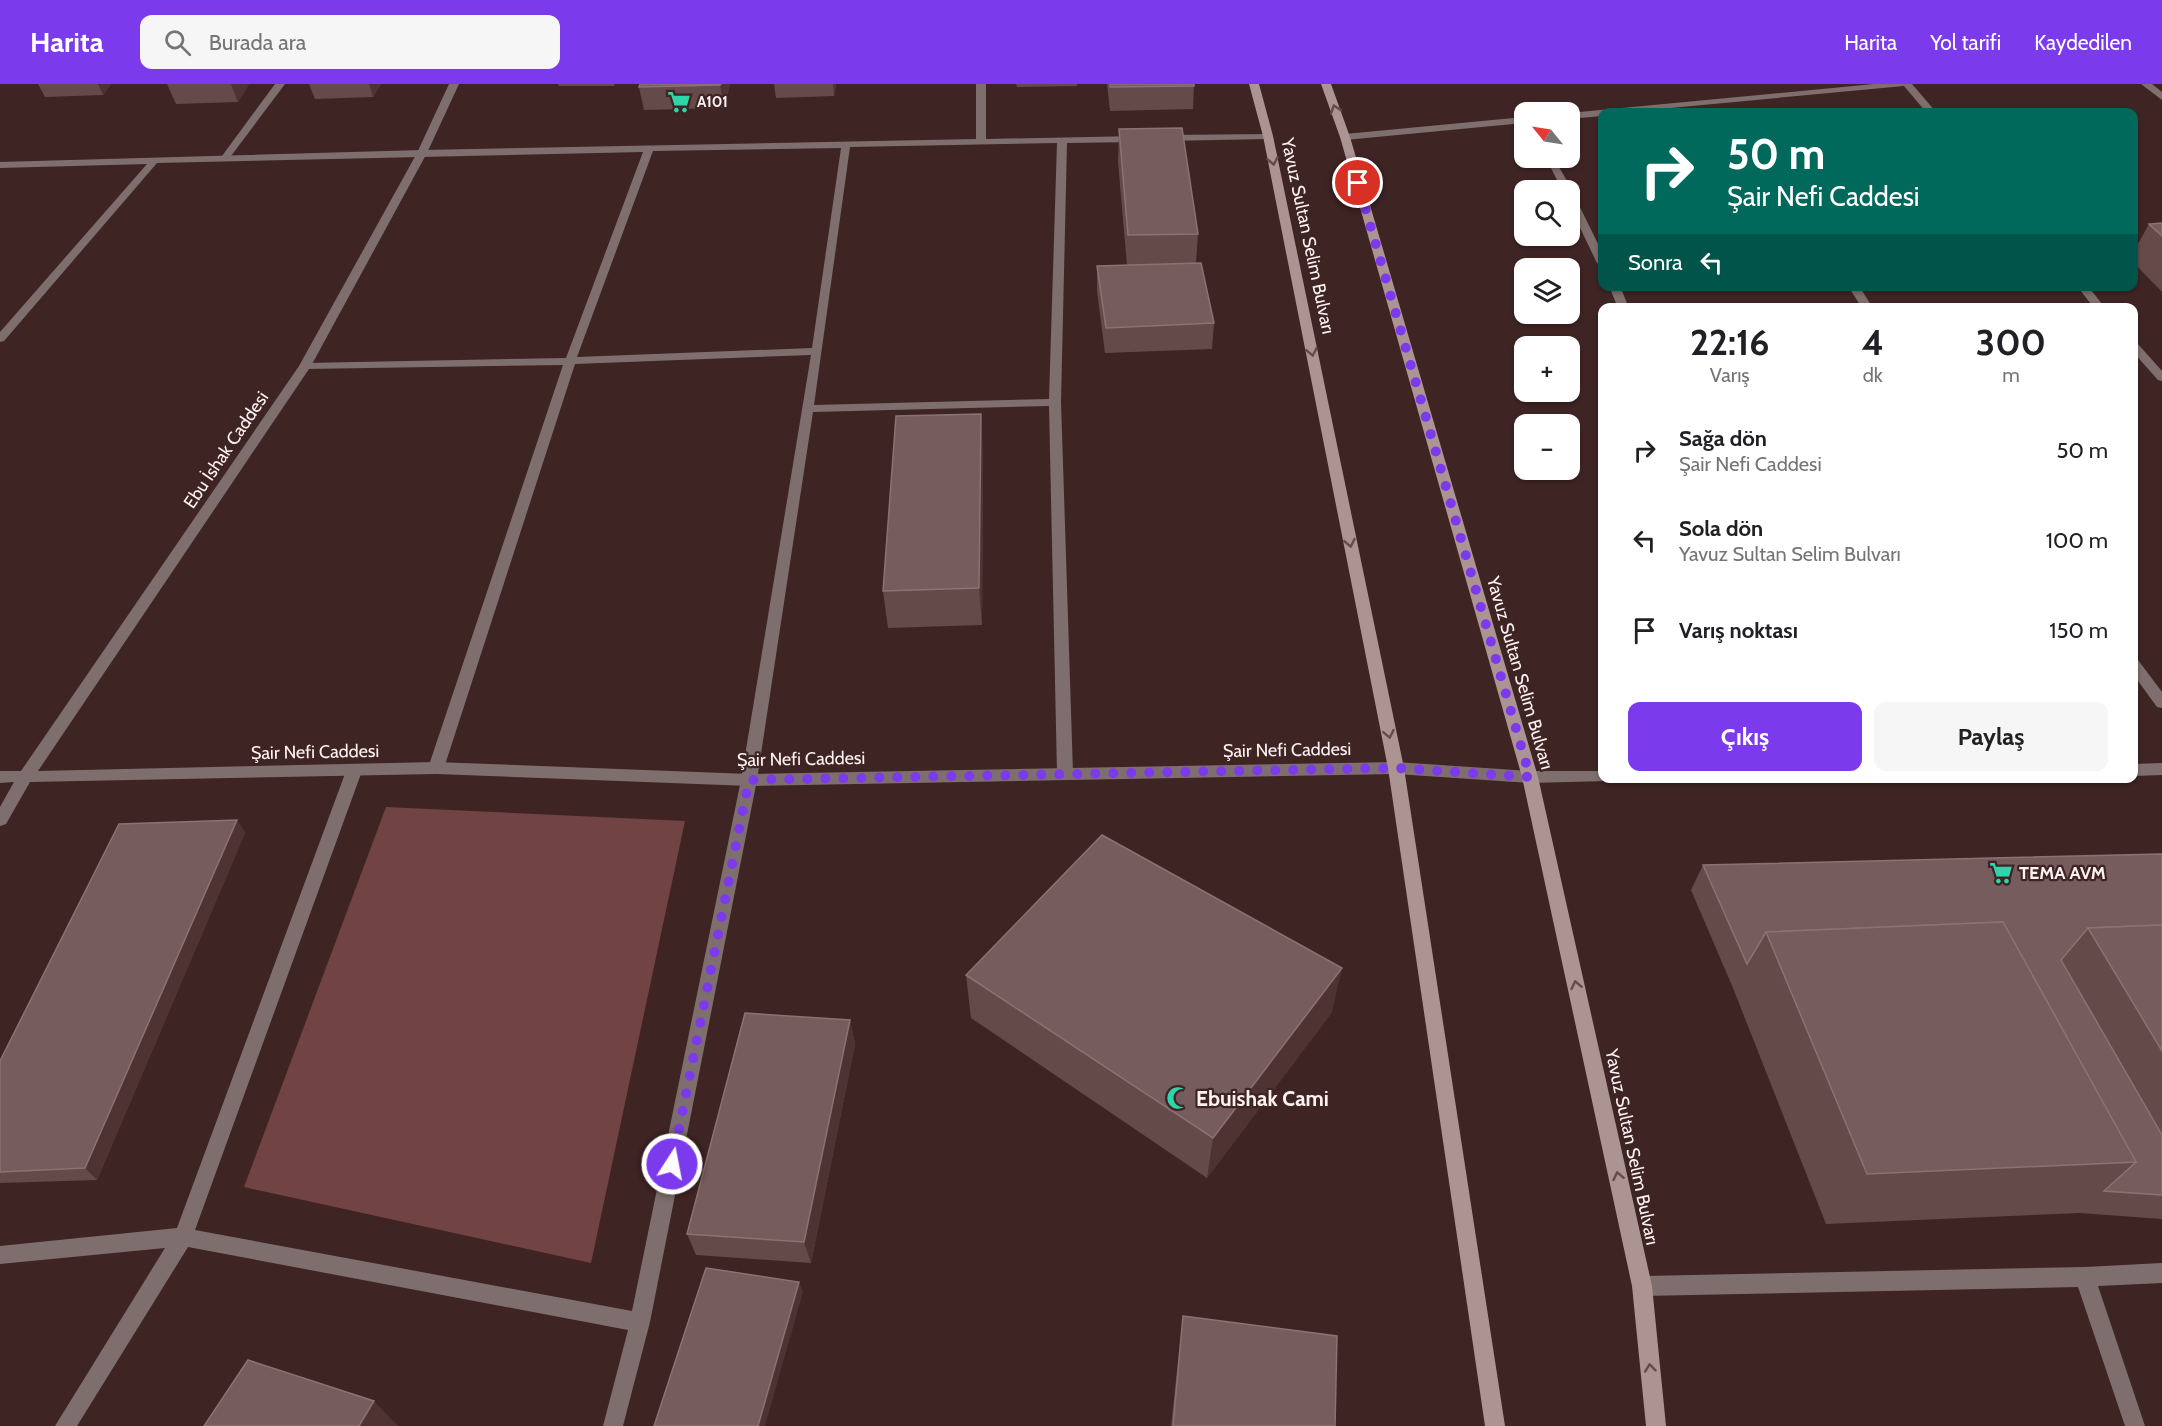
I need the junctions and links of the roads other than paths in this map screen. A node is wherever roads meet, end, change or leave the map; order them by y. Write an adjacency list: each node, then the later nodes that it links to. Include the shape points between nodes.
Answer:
1 (280, 84): 23 (street)
2 (454, 84): 22 (street, Ebu İshak Caddesi)
3 (981, 84): 19 (street)
4 (1254, 84): 16 (main road, Yavuz Sultan Selim Bulvarı)
5 (1326, 84): 17 (main road, Yavuz Sultan Selim Bulvarı, one-way to 5)
6 (1905, 84): 9 (street); 12 (street)
7 (2146, 84): 8 (street)
8 (2162, 97)
9 (1720, 101): 10 (street); 11 (street)
10 (1652, 108)
11 (1725, 108)
12 (1927, 108)
13 (1598, 113): 14 (street)
14 (1580, 115)
15 (1514, 121): 17 (street)
16 (1268, 136): 18 (street); 41 (main road, Yavuz Sultan Selim Bulvarı, one-way to 41)
17 (1345, 137): 48 (main road, Yavuz Sultan Selim Bulvarı)
18 (1062, 141): 19 (street); 36 (street)
19 (981, 142): 20 (street)
20 (846, 144): 21 (street); 31 (street)
21 (649, 148): 22 (street); 33 (street)
22 (422, 153): 23 (street); 34 (street, Ebu İshak Caddesi)
23 (225, 158): 24 (street)
24 (155, 160): 25 (street); 30 (street)
25 (0, 165)
26 (1580, 217): 27 (street)
27 (1598, 254)
28 (2086, 291): 29 (street)
29 (2096, 303)
30 (0, 339)
31 (816, 351): 33 (street); 37 (street)
32 (2138, 351): 35 (street)
33 (570, 362): 34 (street); 40 (street)
34 (305, 366): 46 (street, Ebu İshak Caddesi)
35 (2162, 378)
36 (1055, 402): 37 (street); 45 (street)
37 (806, 409): 50 (street)
38 (2138, 671): 39 (street)
39 (2162, 703)
40 (436, 768): 44 (street, Şair Nefi Caddesi); 50 (street, Şair Nefi Caddesi)
41 (1396, 768): 45 (street, Şair Nefi Caddesi); 48 (street, Şair Nefi Caddesi); 60 (main road, Yavuz Sultan Selim Bulvarı)
42 (2162, 769): 43 (street)
43 (2138, 770)
44 (354, 771): 46 (street, Şair Nefi Caddesi); 52 (street)
45 (1065, 773): 50 (street, Şair Nefi Caddesi)
46 (26, 776): 47 (street, Şair Nefi Caddesi); 51 (street, Ebu İshak Caddesi)
47 (0, 777)
48 (1530, 777): 49 (street, Şair Nefi Caddesi); 56 (main road, Yavuz Sultan Selim Bulvarı, one-way to 48)
49 (1598, 777)
50 (749, 780): 57 (street)
51 (0, 820)
52 (183, 1237): 53 (street); 57 (street); 58 (street)
53 (0, 1255)
54 (2162, 1273): 55 (street)
55 (2085, 1277): 56 (street); 62 (street)
56 (1642, 1286): 61 (main road, Yavuz Sultan Selim Bulvarı, one-way to 56)
57 (640, 1322): 59 (street)
58 (65, 1426)
59 (613, 1426)
60 (1495, 1426)
61 (1656, 1426)
62 (2135, 1426)

